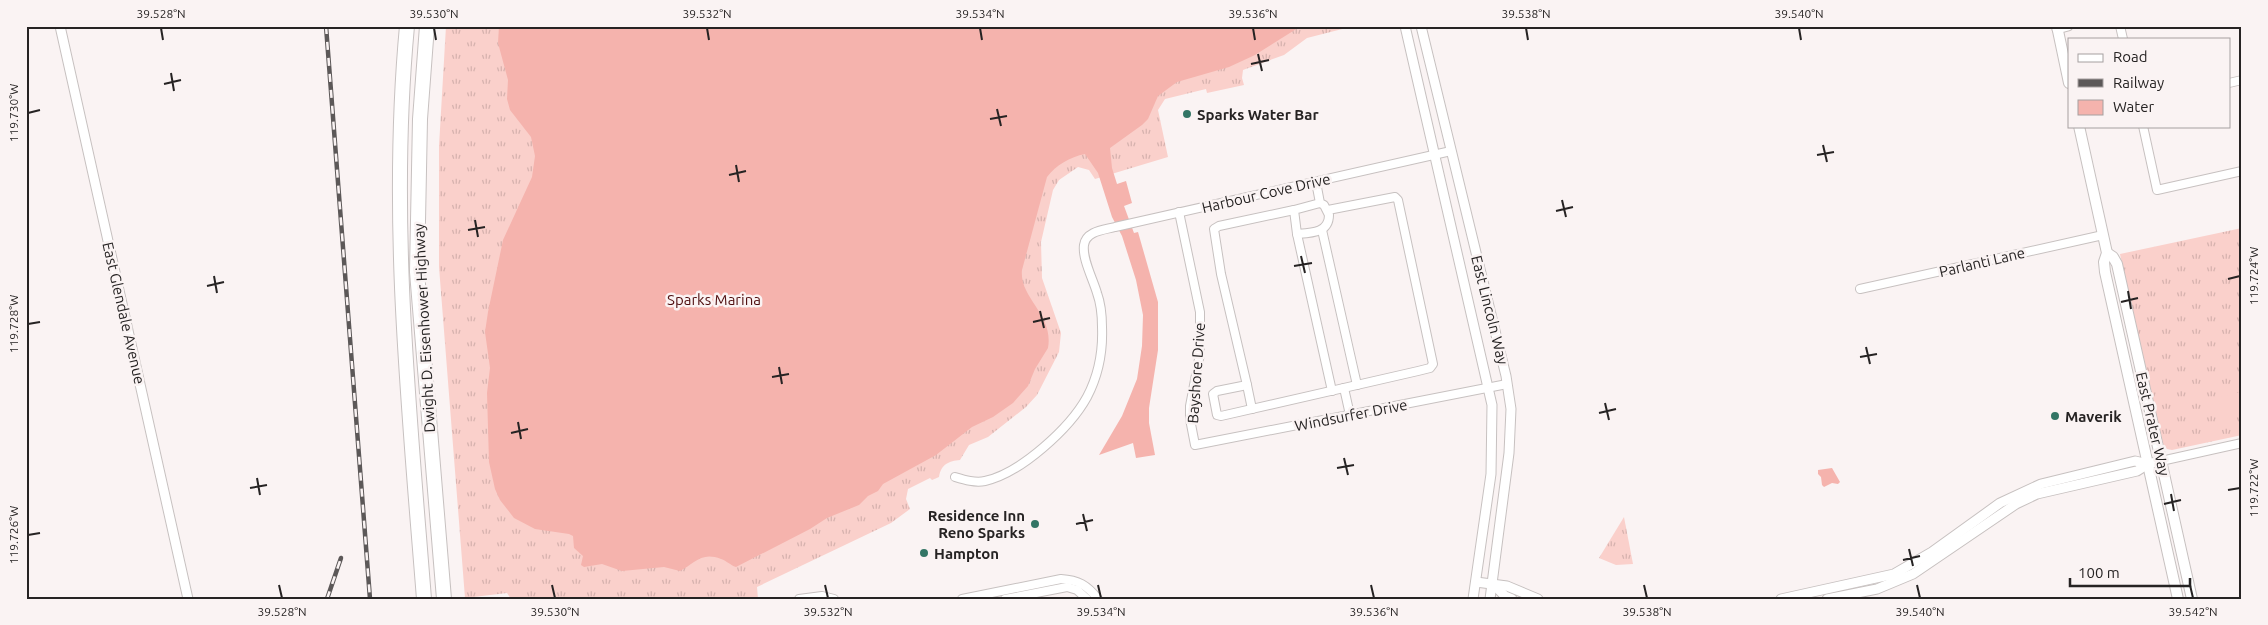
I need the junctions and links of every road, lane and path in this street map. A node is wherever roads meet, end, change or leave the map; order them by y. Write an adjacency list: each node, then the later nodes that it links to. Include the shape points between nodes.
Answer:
1 (60, 26): 40 (street, East Glendale Avenue)
2 (407, 26): 41 (highway, Dwight D. Eisenhower Highway, via 400,120 399,230)
3 (427, 26): 42 (highway, Dwight D. Eisenhower Highway, via 420,118 417,272)
4 (1405, 26): 11 (street, East Lincoln Way)
5 (1421, 26): 10 (street, East Lincoln Way)
6 (2061, 27): 7 (main road)
7 (2068, 75)
8 (2079, 128): 20 (main road, East Prater Way)
9 (2143, 128): 12 (street, via 2157,190)
10 (1451, 152): 11 (street, Harbour Cove Drive); 24 (street, East Lincoln Way)
11 (1434, 155): 13 (street, Harbour Cove Drive); 27 (street, East Lincoln Way)
12 (2242, 171)
13 (1316, 182): 14 (street); 17 (street, Harbour Cove Drive)
14 (1320, 203): 15 (street); 16 (street)
15 (1294, 210): 19 (street); 23 (street, via 1214,230)
16 (1328, 210): 18 (street, via 1329,220); 25 (street, via 1395,196 1398,200 1434,358 1430,368)
17 (1180, 212): 32 (street, Bayshore Drive, via 1200,312 1200,354 1190,413); 35 (street, Harbour Cove Drive, via 1093,233 1085,242 1084,252 1098,294 1102,324 1098,366 1087,397 1054,438 1020,464 984,481)
18 (1322, 230): 19 (street); 25 (street)
19 (1297, 234): 28 (street)
20 (2103, 235): 21 (main road, East Prater Way); 22 (street, Parlanti Lane)
21 (2107, 253): 33 (main road, East Prater Way, via 2117,264); 34 (main road, East Prater Way, via 2105,272)
22 (1860, 289)
23 (1247, 384): 29 (street); 29 (street, via 1213,394 1215,408 1217,415 1221,416)
24 (1507, 384): 27 (street, Windsurfer Drive); 37 (street, East Lincoln Way, via 1509,453)
25 (1357, 385): 26 (street)
26 (1344, 388): 28 (street); 30 (street)
27 (1488, 388): 30 (street, Windsurfer Drive); 36 (street, East Lincoln Way, via 1493,418 1491,474)
28 (1332, 391): 29 (street)
29 (1252, 409)
30 (1350, 415): 32 (street, Windsurfer Drive)
31 (2242, 443): 33 (street)
32 (1195, 445)
33 (2161, 461): 34 (street); 56 (main road, East Prater Way)
34 (2148, 464): 53 (street, via 2134,461 2041,484 2000,503 1932,552 1894,574); 54 (street, via 2137,470 2036,494 2008,509 1913,574 1877,589); 55 (main road, East Prater Way)
35 (955, 477)
36 (1476, 582): 37 (street); 49 (street, East Lincoln Way)
37 (1494, 585): 50 (street, East Lincoln Way); 51 (street); 52 (street, via 1507,586)
38 (1022, 586): 39 (street); 45 (street, via 1017,592); 48 (street, via 1072,580 1087,586)
39 (965, 598)
40 (188, 599)
41 (424, 599)
42 (444, 599)
43 (799, 599): 44 (street, via 822,596)
44 (834, 599)
45 (983, 599)
46 (1005, 599): 47 (street, via 1058,588 1077,590)
47 (1087, 599)
48 (1098, 599)
49 (1473, 599)
50 (1490, 599)
51 (1512, 599)
52 (1538, 599)
53 (1781, 599)
54 (1827, 599)
55 (2178, 599)
56 (2192, 599)

